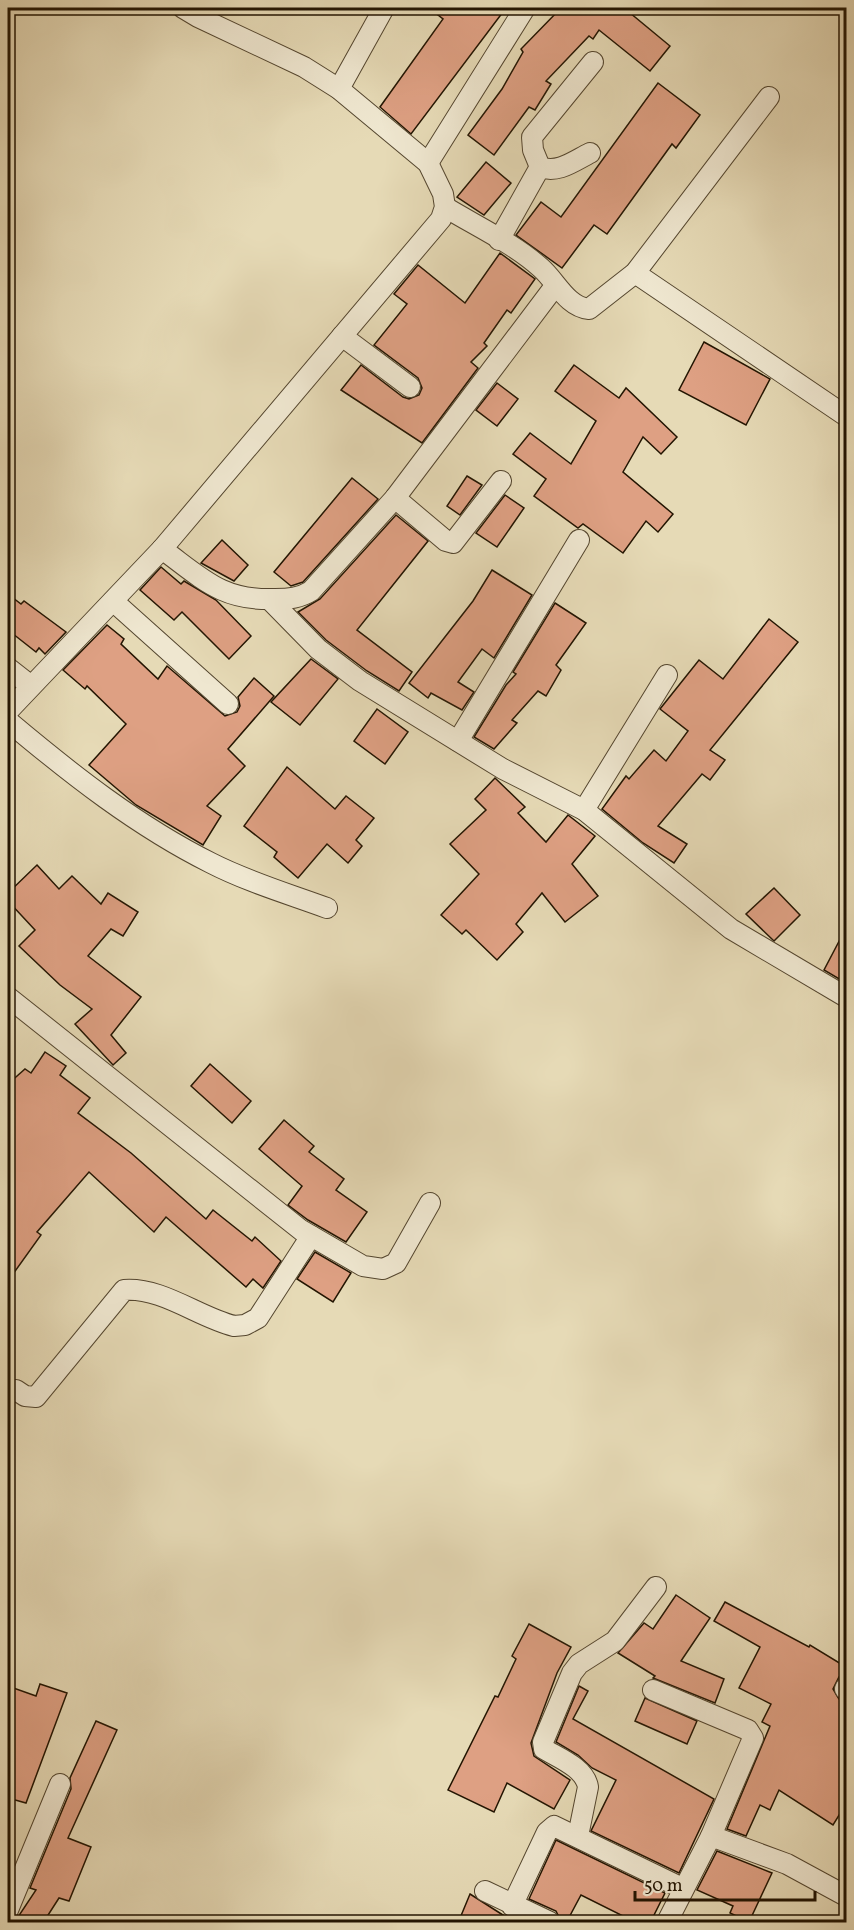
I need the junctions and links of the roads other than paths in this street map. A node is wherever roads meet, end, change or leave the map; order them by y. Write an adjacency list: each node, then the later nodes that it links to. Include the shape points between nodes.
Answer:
1 (183, 8): 5 (street, via 304,67)
2 (384, 8): 5 (street)
3 (525, 8): 8 (street)
4 (592, 62): 9 (street, via 532,137)
5 (339, 89): 8 (street)
6 (770, 97): 12 (street)
7 (590, 153): 9 (street, via 558,169)
8 (428, 163): 10 (street)
9 (540, 167): 11 (street)
10 (445, 207): 11 (street); 14 (street, via 441,219)
11 (499, 240): 13 (street, via 539,266)
12 (635, 273): 13 (street, via 589,309 581,309); 16 (street)
13 (555, 286): 18 (street)
14 (342, 336): 15 (street); 20 (street)
15 (410, 387)
16 (846, 416)
17 (501, 480): 18 (street, via 453,543)
18 (394, 498): 21 (street, via 311,591 301,597)
19 (579, 540): 29 (street)
20 (162, 549): 21 (street, via 230,595); 22 (street)
21 (269, 600): 29 (street, via 318,649 360,681)
22 (113, 601): 25 (street); 26 (street)
23 (8, 668): 25 (street)
24 (667, 675): 30 (street)
25 (31, 686): 27 (street)
26 (228, 704)
27 (8, 711)
28 (8, 721): 31 (street, via 86,785 196,856)
29 (458, 741): 30 (street)
30 (584, 810): 33 (street, via 731,929)
31 (327, 908)
32 (8, 996): 35 (street)
33 (846, 997)
34 (430, 1203): 35 (street, via 404,1251 389,1268 363,1266)
35 (311, 1236): 36 (street, via 258,1318 245,1325 234,1326 139,1290 124,1290 36,1397)
36 (16, 1390)
37 (656, 1587): 40 (street, via 615,1641 579,1664 572,1673 543,1742 544,1749 587,1780)
38 (653, 1690): 41 (street, via 748,1730 753,1738)
39 (60, 1784): 46 (street)
40 (578, 1836): 42 (street); 45 (street, via 557,1826 549,1829)
41 (711, 1836): 42 (street); 44 (street, via 787,1864)
42 (682, 1888): 48 (street)
43 (485, 1891): 45 (street)
44 (846, 1896)
45 (512, 1906): 47 (street)
46 (8, 1910)
47 (550, 1923)
48 (667, 1923)

